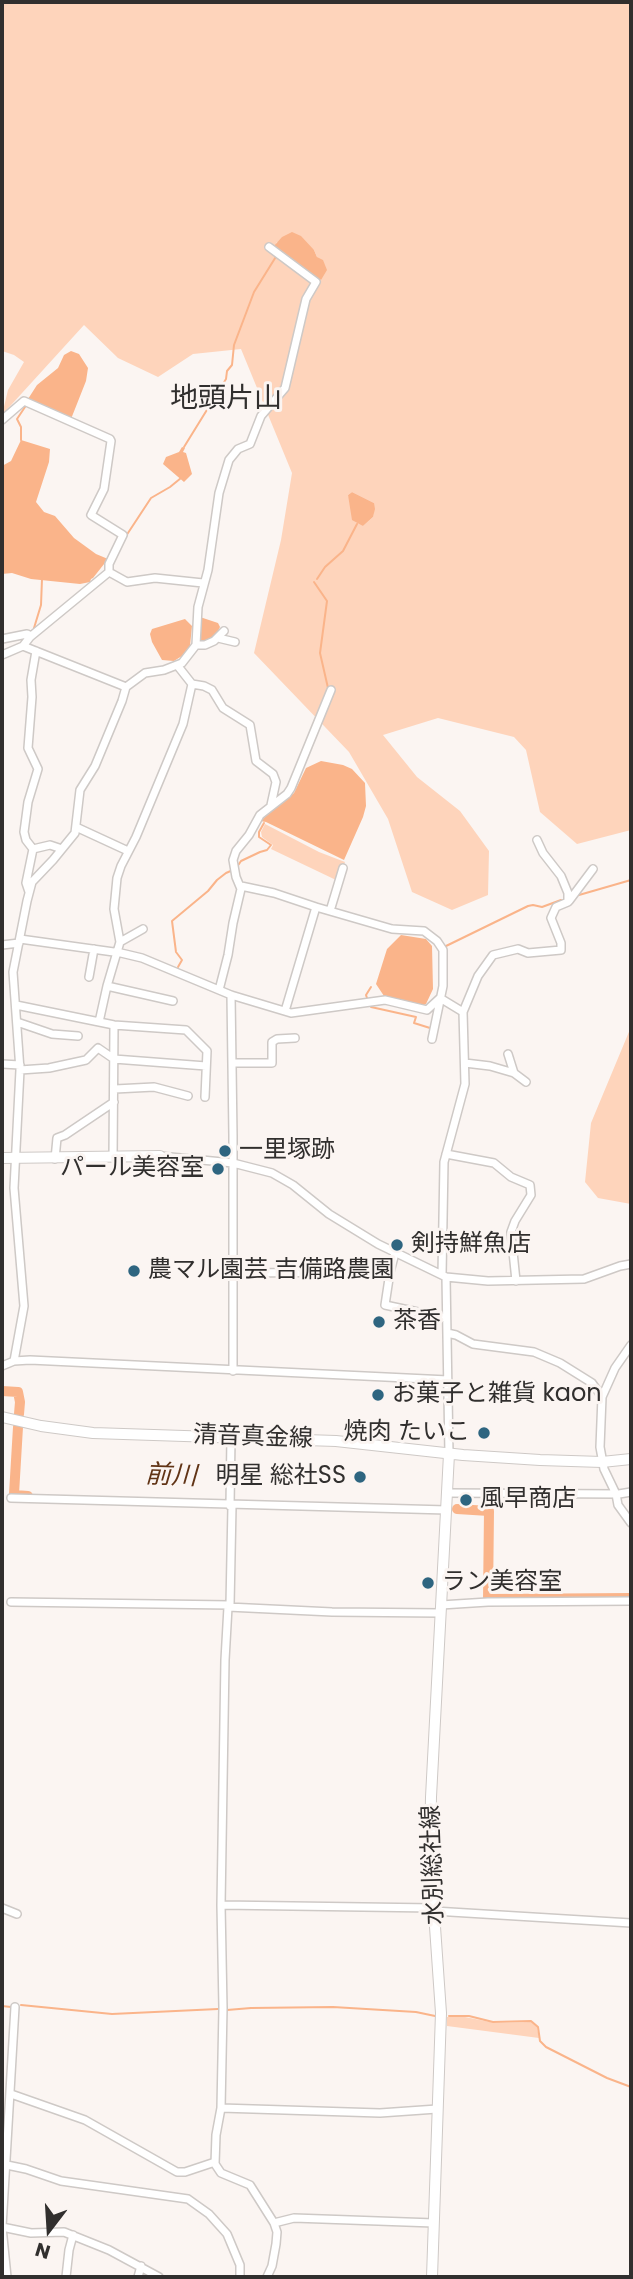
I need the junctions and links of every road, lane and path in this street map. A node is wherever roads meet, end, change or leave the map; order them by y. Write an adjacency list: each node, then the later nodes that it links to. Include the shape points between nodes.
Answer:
1 (269, 247): 4 (street, via 316,282 306,299 285,388 261,416 250,444 229,460)
2 (2, 420): 3 (street, via 24,401 111,441 104,489 91,515 123,535)
3 (109, 572): 4 (street, via 127,582 155,578); 5 (street)
4 (204, 583): 8 (street)
5 (31, 636): 6 (street); 9 (street)
6 (2, 639)
7 (235, 642): 8 (street, via 221,634 205,645)
8 (195, 645): 12 (street)
9 (23, 646): 10 (street); 11 (street)
10 (36, 651): 14 (street); 19 (street, via 28,748 38,769 24,832)
11 (2, 655)
12 (177, 665): 13 (street); 14 (street, via 145,673)
13 (192, 684): 16 (street, via 212,690 223,708 250,725 256,761 276,782); 21 (street, via 183,724)
14 (126, 687): 17 (street, via 80,790)
15 (331, 690): 16 (street, via 291,788)
16 (271, 806): 24 (street, via 236,851 233,860)
17 (76, 827): 20 (street); 21 (street)
18 (537, 840): 26 (street, via 565,884)
19 (33, 849): 20 (street, via 50,845); 25 (street, via 26,883)
20 (62, 849): 25 (street, via 32,882)
21 (128, 851): 31 (street, via 115,892)
22 (344, 868): 28 (street)
23 (593, 869): 26 (street)
24 (241, 886): 27 (street); 37 (street)
25 (29, 893): 30 (street)
26 (568, 902): 43 (street, via 556,907 551,918 561,950 528,953 517,949 493,955)
27 (316, 907): 28 (street); 42 (street)
28 (331, 911): 39 (street, via 392,929 425,931 442,949)
29 (143, 929): 31 (street)
30 (20, 941): 32 (street); 33 (street); 41 (street, via 13,971)
31 (120, 942): 34 (street)
32 (2, 945)
33 (94, 949): 34 (street); 35 (street)
34 (117, 952): 36 (street); 37 (street, via 160,964)
35 (89, 977)
36 (107, 986): 40 (street); 45 (street)
37 (219, 990): 38 (street)
38 (231, 995): 42 (street); 52 (street)
39 (440, 998): 42 (street, via 427,1010 385,1000); 43 (street); 49 (street)
40 (173, 1001)
41 (16, 1005): 44 (street); 45 (street)
42 (285, 1011)
43 (463, 1012): 53 (street)
44 (17, 1022): 47 (street, via 52,1034); 56 (street)
45 (99, 1022): 46 (street)
46 (114, 1025): 51 (street); 55 (street, via 186,1030 207,1051)
47 (78, 1036)
48 (295, 1038): 52 (street, via 272,1042 272,1063)
49 (432, 1038)
50 (508, 1054): 57 (street)
51 (114, 1059): 55 (street); 56 (street, via 97,1048 86,1060 49,1068); 59 (street)
52 (232, 1063): 69 (street)
53 (465, 1063): 57 (street); 63 (street, via 465,1084)
54 (2, 1064): 56 (street)
55 (206, 1066): 61 (street)
56 (20, 1067): 67 (street)
57 (514, 1073): 58 (street)
58 (526, 1082)
59 (115, 1089): 60 (street, via 153,1087); 62 (street)
60 (188, 1096)
61 (205, 1097)
62 (114, 1102): 65 (street); 68 (street, via 57,1138)
63 (446, 1154): 74 (street); 75 (street, via 494,1163 530,1185 531,1195 511,1232)
64 (160, 1156): 65 (main road); 69 (street)
65 (113, 1157): 68 (main road)
66 (2, 1158): 67 (main road)
67 (16, 1159): 68 (main road); 79 (street, via 23,1306)
68 (55, 1159)
69 (233, 1163): 70 (street, via 272,1173); 73 (street)
70 (395, 1253): 72 (street); 74 (street)
71 (631, 1264): 75 (street, via 584,1279)
72 (390, 1272): 73 (street); 76 (street, via 385,1305)
73 (233, 1273): 81 (street)
74 (444, 1276): 75 (street); 76 (street)
75 (516, 1281)
76 (446, 1318): 77 (street)
77 (447, 1333): 82 (street); 83 (street, via 473,1344 534,1352 592,1383)
78 (631, 1345): 83 (street)
79 (14, 1361): 80 (street); 81 (street)
80 (2, 1366)
81 (233, 1371): 82 (street)
82 (447, 1380): 86 (street)
83 (602, 1398): 88 (street)
84 (2, 1417): 85 (main road, 清音真金線, via 81,1432)
85 (231, 1437): 86 (main road, 清音真金線, via 336,1441); 93 (street)
86 (449, 1454): 88 (main road, 清音真金線); 90 (main road, 水別総社線)
87 (631, 1459): 88 (main road, 清音真金線)
88 (602, 1462): 91 (street)
89 (631, 1492): 91 (street)
90 (448, 1493): 91 (street); 94 (main road, 水別総社線)
91 (616, 1493): 95 (street, via 620,1509)
92 (11, 1498): 93 (street)
93 (231, 1504): 94 (street); 98 (street)
94 (447, 1510): 99 (main road, 水別総社線)
95 (631, 1523)
96 (631, 1601): 99 (street, via 488,1602)
97 (10, 1602): 98 (street)
98 (229, 1606): 99 (street, via 332,1612); 100 (street)
99 (441, 1609): 102 (main road, 水別総社線, via 431,1797)
100 (221, 1905): 102 (street); 107 (street)
101 (2, 1908): 103 (street)
102 (434, 1909): 104 (street); 108 (main road, 水別総社線, via 441,2013)
103 (17, 1914)
104 (631, 1923)
105 (15, 2007): 106 (street)
106 (10, 2094): 109 (street, via 85,2120 177,2172); 110 (street)
107 (221, 2108): 108 (street, via 368,2113); 109 (street)
108 (437, 2109): 112 (main road, 水別総社線)
109 (215, 2162): 111 (street, via 221,2173 250,2186)
110 (5, 2167): 113 (street); 120 (street, via 61,2181 188,2199 227,2234)
111 (274, 2223): 112 (street, via 294,2218); 121 (street, via 276,2244)
112 (434, 2223): 122 (main road, 水別総社線)
113 (2, 2227): 114 (street); 116 (street)
114 (73, 2235): 115 (street); 117 (street)
115 (141, 2266): 118 (street); 119 (street)
116 (7, 2277)
117 (66, 2277)
118 (138, 2277)
119 (159, 2277)
120 (240, 2277)
121 (267, 2277)
122 (432, 2277)

